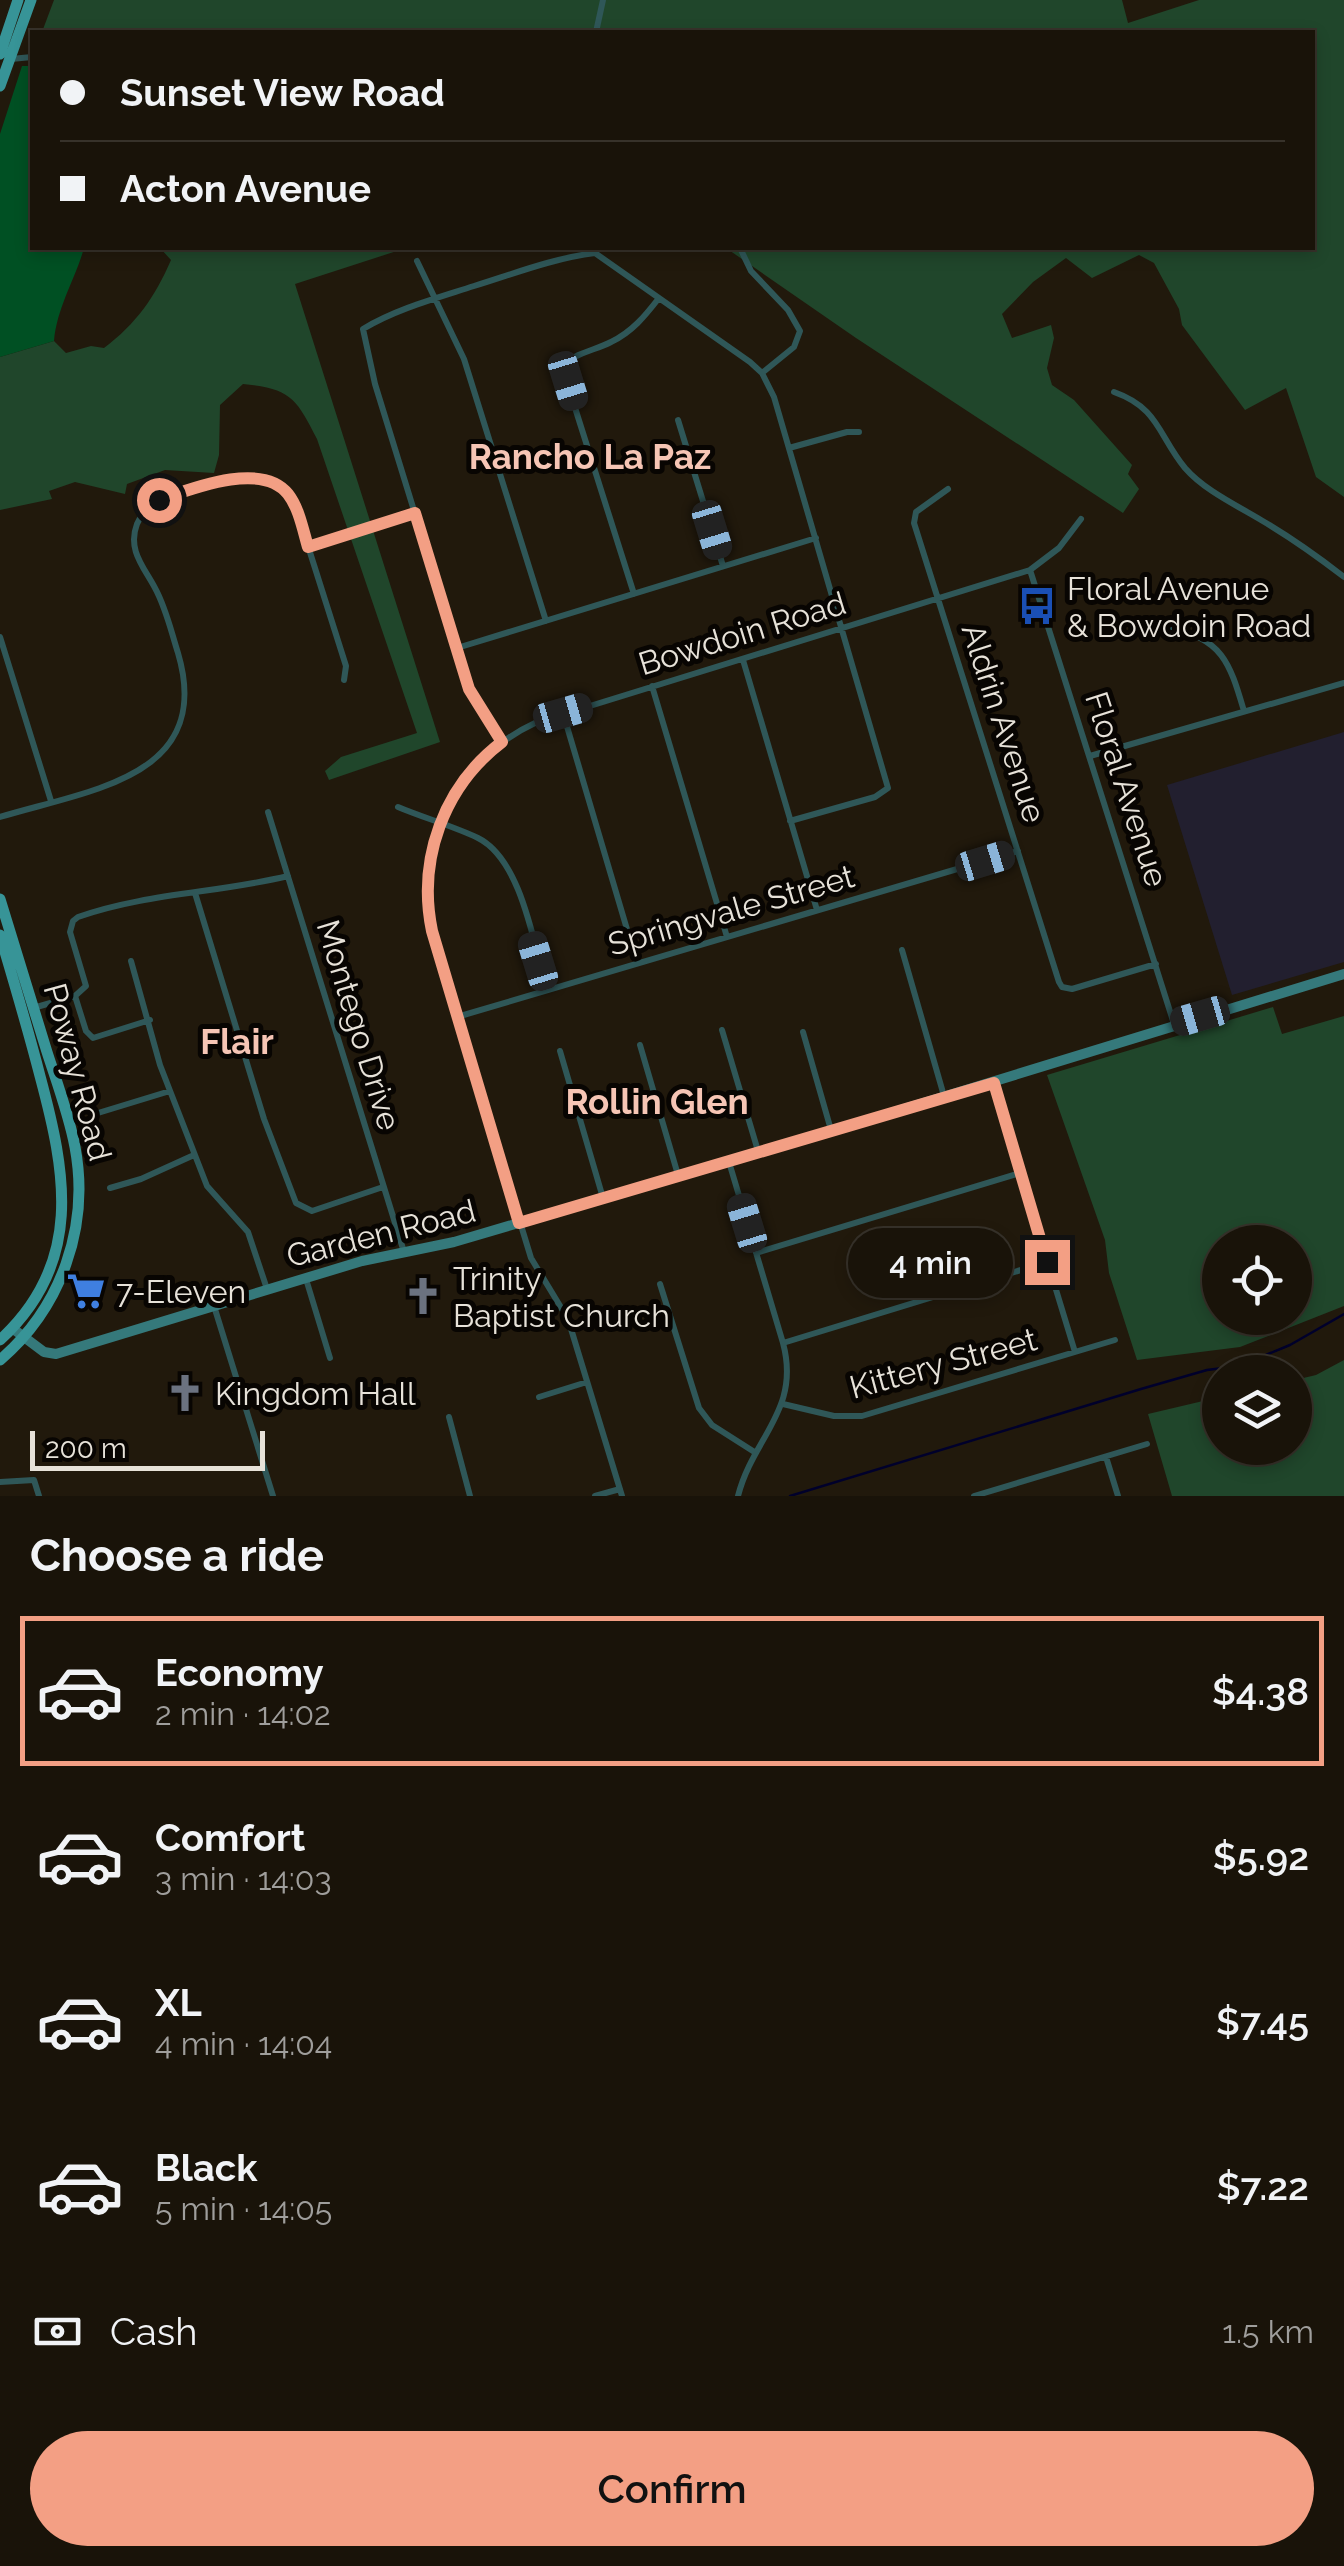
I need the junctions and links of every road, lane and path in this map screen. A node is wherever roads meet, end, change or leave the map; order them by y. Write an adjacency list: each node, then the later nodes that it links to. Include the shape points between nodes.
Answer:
1 (18, 0): 5 (main road)
2 (31, 0): 5 (main road)
3 (603, 0): 4 (street)
4 (596, 30)
5 (5, 57): 6 (main road)
6 (0, 86)
7 (741, 250): 11 (street, via 800,331 794,347)
8 (417, 261): 9 (street)
9 (437, 298): 10 (street, via 595,254); 17 (street, via 363,329); 26 (street, via 464,359)
10 (659, 298): 11 (street); 24 (street, via 630,331 566,363 564,373)
11 (762, 374): 15 (street)
12 (1114, 392): 23 (street, via 1149,412 1196,478)
13 (678, 420): 21 (street)
14 (859, 432): 15 (street)
15 (789, 448): 19 (street)
16 (948, 489): 25 (street, Aldrin Avenue, via 913,516)
17 (415, 513): 20 (street); 30 (street)
18 (1081, 519): 22 (street, Bowdoin Road, via 1060,548)
19 (816, 538): 21 (street); 28 (street)
20 (308, 547): 32 (street, via 346,666); 39 (street, via 292,500 268,479 242,478 150,506 134,541 182,667 181,724 164,752 138,773)
21 (724, 566): 24 (street)
22 (1030, 570): 25 (street, Bowdoin Road); 38 (street, Floral Avenue)
23 (1344, 576)
24 (634, 594): 26 (street)
25 (939, 599): 28 (street, Bowdoin Road); 45 (street, Aldrin Avenue)
26 (546, 620): 30 (street)
27 (1169, 628): 35 (street, via 1218,650)
28 (842, 629): 31 (street, Bowdoin Road); 43 (street, via 888,788)
29 (0, 637): 39 (street)
30 (457, 648): 37 (street, via 472,697)
31 (742, 660): 34 (street, Bowdoin Road); 43 (street)
32 (344, 680)
33 (1344, 683): 35 (street)
34 (652, 686): 36 (street, Bowdoin Road); 51 (street)
35 (1244, 711): 38 (street)
36 (563, 713): 37 (street, Bowdoin Road); 54 (street)
37 (502, 742): 44 (street, Bowdoin Road, via 464,778)
38 (1090, 756): 55 (street, Floral Avenue)
39 (51, 802): 42 (street)
40 (398, 808): 44 (street)
41 (268, 812): 46 (street, Montego Drive)
42 (0, 817)
43 (790, 821): 49 (street)
44 (440, 824): 57 (street, via 478,838 507,864); 60 (street, Bowdoin Road, via 427,905)
45 (1018, 851): 49 (street, Springvale Street); 55 (street, Aldrin Avenue, via 1062,987 1072,990)
46 (288, 876): 47 (street); 77 (street, Montego Drive)
47 (195, 894): 58 (street, via 142,900 73,921 70,932 87,982); 77 (street, via 296,1203 312,1211)
48 (0, 898): 59 (main road, Poway Road)
49 (816, 910): 51 (street, Springvale Street)
50 (0, 936): 59 (main road, Poway Road)
51 (727, 937): 54 (street, Springvale Street)
52 (902, 950): 69 (street)
53 (132, 961): 61 (street)
54 (637, 963): 57 (street, Springvale Street)
55 (1156, 964): 62 (street, Floral Avenue)
56 (1344, 974): 62 (street, Garden Road)
57 (547, 990): 60 (street, Springvale Street)
58 (75, 996): 59 (street); 61 (street, via 93,1038)
59 (28, 1009): 88 (main road, Poway Road, via 63,1190 50,1265); 89 (main road, Poway Road, via 72,1132 79,1192 64,1272)
60 (458, 1016): 80 (street, Bowdoin Road)
61 (150, 1020): 68 (street)
62 (1174, 1024): 67 (street, Garden Road)
63 (722, 1030): 72 (street)
64 (803, 1032): 71 (street)
65 (640, 1045): 76 (street)
66 (560, 1051): 79 (street)
67 (994, 1083): 69 (street, Garden Road); 75 (street)
68 (170, 1090): 70 (street); 73 (street)
69 (944, 1098): 71 (street, Garden Road)
70 (98, 1113)
71 (832, 1131): 72 (street, Garden Road)
72 (759, 1152): 74 (street, Garden Road)
73 (194, 1154): 78 (street); 86 (street, via 210,1192 248,1232)
74 (728, 1162): 76 (street, Garden Road); 82 (street)
75 (1020, 1173): 82 (street); 83 (street)
76 (678, 1176): 79 (street, Garden Road)
77 (383, 1187): 81 (street, Montego Drive)
78 (110, 1188)
79 (603, 1198): 80 (street, Garden Road)
80 (519, 1223): 81 (street, Garden Road); 96 (street, Bowdoin Road, via 533,1264 565,1312)
81 (404, 1252): 84 (street, Garden Road)
82 (756, 1254): 92 (street)
83 (1047, 1262): 92 (street); 93 (street)
84 (306, 1278): 86 (street, Garden Road); 94 (street)
85 (660, 1284): 101 (street, via 703,1415)
86 (266, 1289): 87 (street, Garden Road)
87 (214, 1305): 89 (street, Garden Road, via 56,1354); 106 (street)
88 (12, 1328): 89 (street, Garden Road); 90 (main road, Poway Road)
89 (24, 1337): 95 (main road, Poway Road)
90 (0, 1340)
91 (1115, 1340): 93 (street, Kittery Street)
92 (783, 1343): 98 (street)
93 (1076, 1352): 98 (street, Kittery Street, via 862,1416)
94 (330, 1358)
95 (0, 1360)
96 (587, 1382): 97 (street); 104 (street, Bowdoin Road)
97 (540, 1397)
98 (784, 1404): 101 (street)
99 (449, 1417): 107 (street)
100 (1147, 1444): 102 (street)
101 (756, 1453): 109 (street)
102 (1106, 1456): 110 (street); 111 (street)
103 (0, 1482): 105 (street, via 34,1480)
104 (621, 1492): 108 (street)
105 (39, 1496)
106 (273, 1496)
107 (470, 1496)
108 (595, 1496)
109 (738, 1496)
110 (974, 1496)
111 (1118, 1496)

